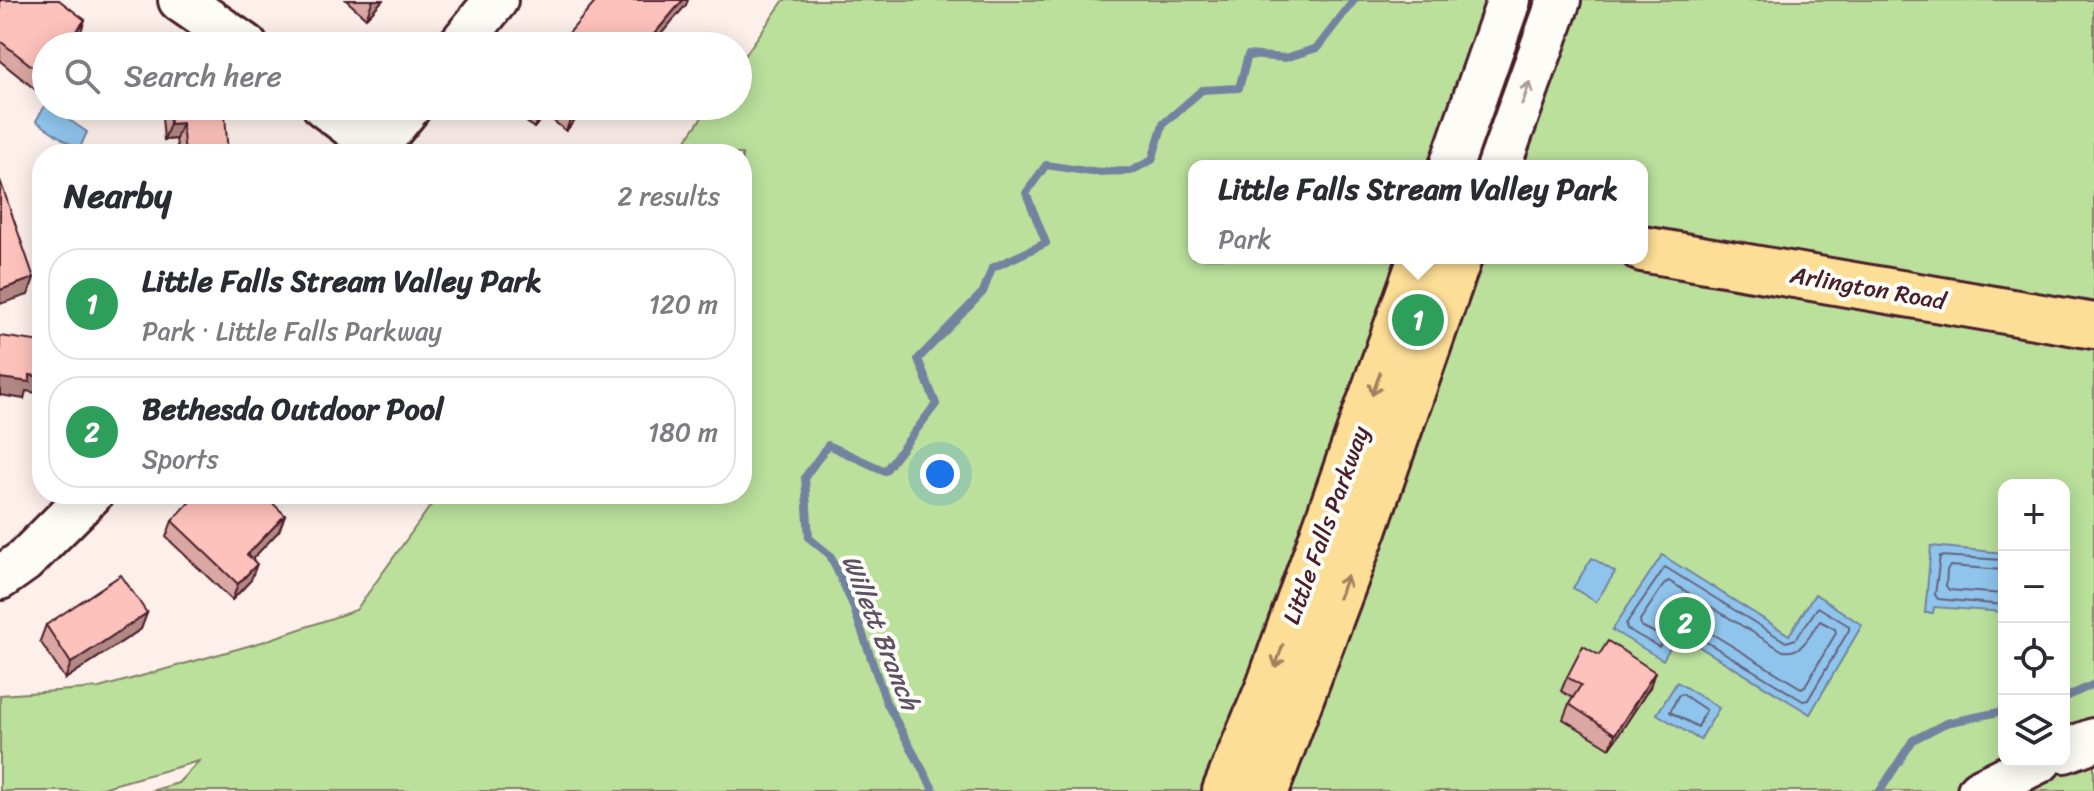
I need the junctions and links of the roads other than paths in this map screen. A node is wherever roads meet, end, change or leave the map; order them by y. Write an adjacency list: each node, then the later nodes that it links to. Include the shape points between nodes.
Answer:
1 (180, 0): 5 (street)
2 (496, 0): 6 (street)
3 (1509, 0): 11 (street)
4 (1559, 0): 12 (street, one-way to 4)
5 (226, 32)
6 (470, 32)
7 (340, 120): 9 (street)
8 (399, 120): 10 (street)
9 (367, 144)
10 (379, 144)
11 (1453, 160)
12 (1501, 160)
13 (1648, 250): 16 (main road, Arlington Road)
14 (1419, 264): 22 (main road, Little Falls Parkway, one-way to 22, via 1269,686)
15 (1457, 264): 23 (main road, Little Falls Parkway, one-way to 15)
16 (2094, 326)
17 (81, 504): 18 (street)
18 (0, 578)
19 (2094, 740): 20 (street)
20 (2070, 749)
21 (2028, 767): 24 (street)
22 (1225, 791)
23 (1266, 791)
24 (1979, 791)

